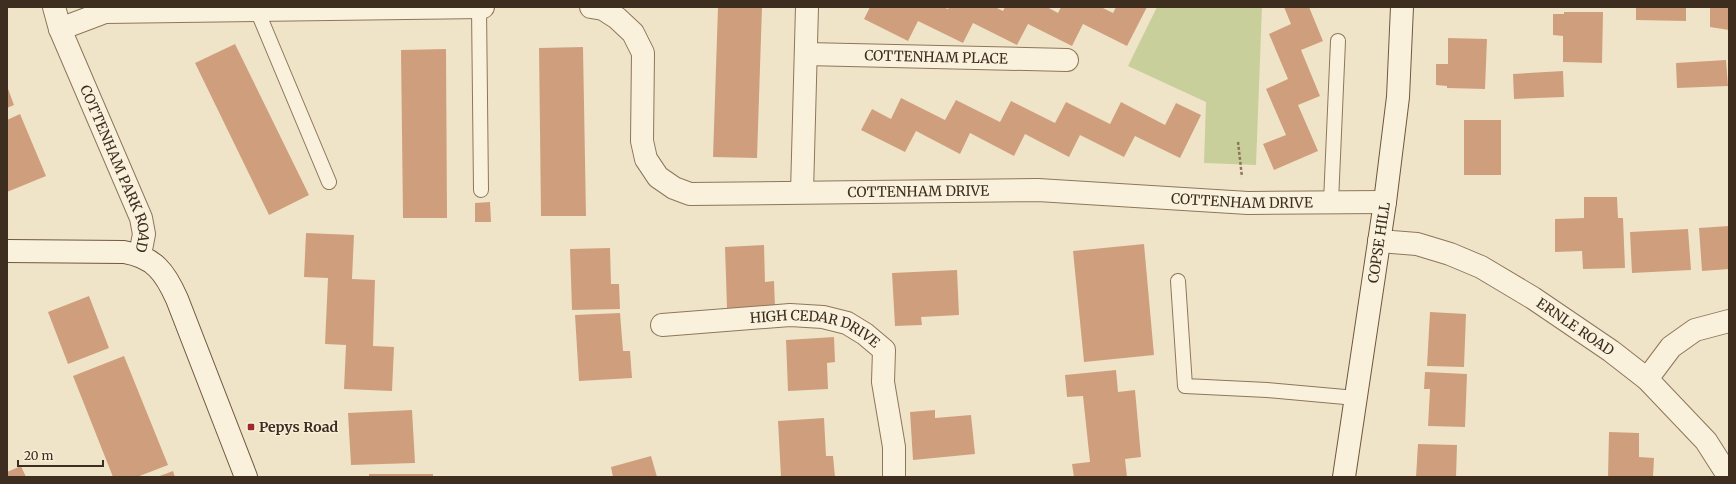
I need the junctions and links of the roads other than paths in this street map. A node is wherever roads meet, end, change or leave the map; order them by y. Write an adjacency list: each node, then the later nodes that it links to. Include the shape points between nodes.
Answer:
1 (54, 7): 8 (street, COTTENHAM PARK ROAD)
2 (479, 7): 3 (street); 7 (street); 13 (lane)
3 (483, 7)
4 (591, 7): 14 (street, COTTENHAM DRIVE, via 603,9 617,18 633,33 643,53 642,141 646,159 658,178 690,194)
5 (807, 7): 10 (street)
6 (1402, 7): 16 (street, COPSE HILL, via 1398,97)
7 (257, 10): 8 (street, via 105,12); 12 (lane)
8 (60, 29): 19 (street, COTTENHAM PARK ROAD, via 141,218 144,234)
9 (1338, 41): 15 (lane)
10 (806, 54): 11 (street, COTTENHAM PLACE); 14 (street)
11 (1067, 60)
12 (329, 182)
13 (481, 190)
14 (802, 192): 15 (street, COTTENHAM DRIVE, via 1038,190 1248,203)
15 (1331, 202): 16 (street, COTTENHAM DRIVE)
16 (1385, 202): 17 (street, COPSE HILL)
17 (1379, 241): 23 (street, ERNLE ROAD, via 1417,244 1481,267 1611,350); 24 (street, COPSE HILL)
18 (7, 251): 19 (street, via 124,252)
19 (140, 255): 25 (street, COTTENHAM PARK ROAD, via 156,266 169,281)
20 (1178, 281): 24 (lane, via 1185,386)
21 (1729, 321): 23 (street, via 1695,330 1671,347)
22 (662, 325): 26 (street, HIGH CEDAR DRIVE, via 790,315 823,317 847,323 865,334 884,350 883,382 894,447)
23 (1646, 378): 28 (street, ERNLE ROAD, via 1706,441)
24 (1356, 398): 27 (street, COPSE HILL)
25 (246, 477)
26 (894, 477)
27 (1344, 477)
28 (1729, 477)

